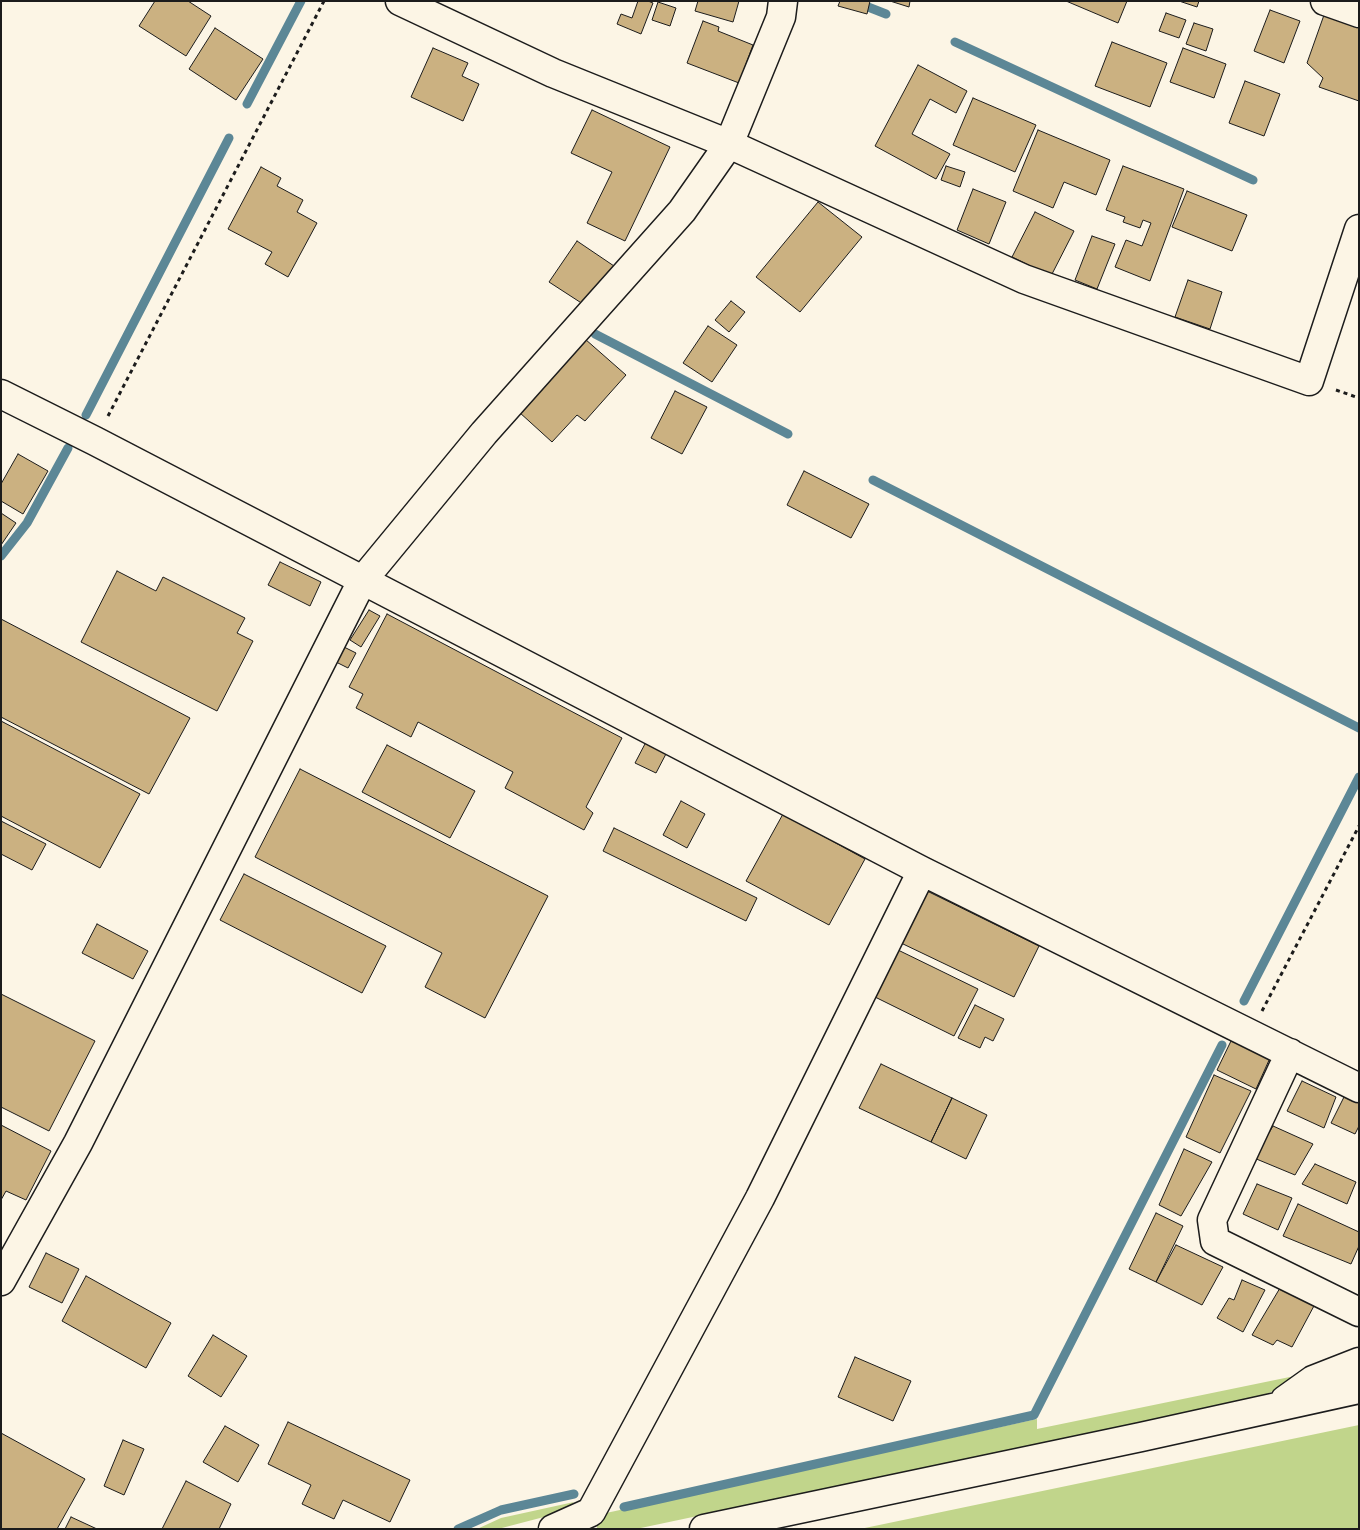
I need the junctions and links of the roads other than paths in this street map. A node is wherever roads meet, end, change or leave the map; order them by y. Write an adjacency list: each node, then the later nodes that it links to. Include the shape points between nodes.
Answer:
1 (400, 1): 5 (street, via 553,73)
2 (783, 1): 5 (street, via 781,17)
3 (1325, 1): 4 (street)
4 (1359, 13)
5 (728, 144): 6 (street, via 1024,279 1309,381); 8 (street, via 682,211 484,432)
6 (1359, 228)
7 (1, 394): 8 (street)
8 (362, 581): 9 (street); 12 (street, via 78,1143)
9 (922, 871): 10 (street); 17 (street, via 760,1198 591,1512)
10 (1290, 1053): 11 (street); 13 (street, via 1212,1220 1215,1241)
11 (1359, 1088)
12 (1, 1281)
13 (1359, 1312)
14 (1359, 1362): 16 (street, via 1313,1380)
15 (1359, 1389): 16 (street)
16 (1276, 1407): 18 (street)
17 (553, 1529)
18 (704, 1529)

